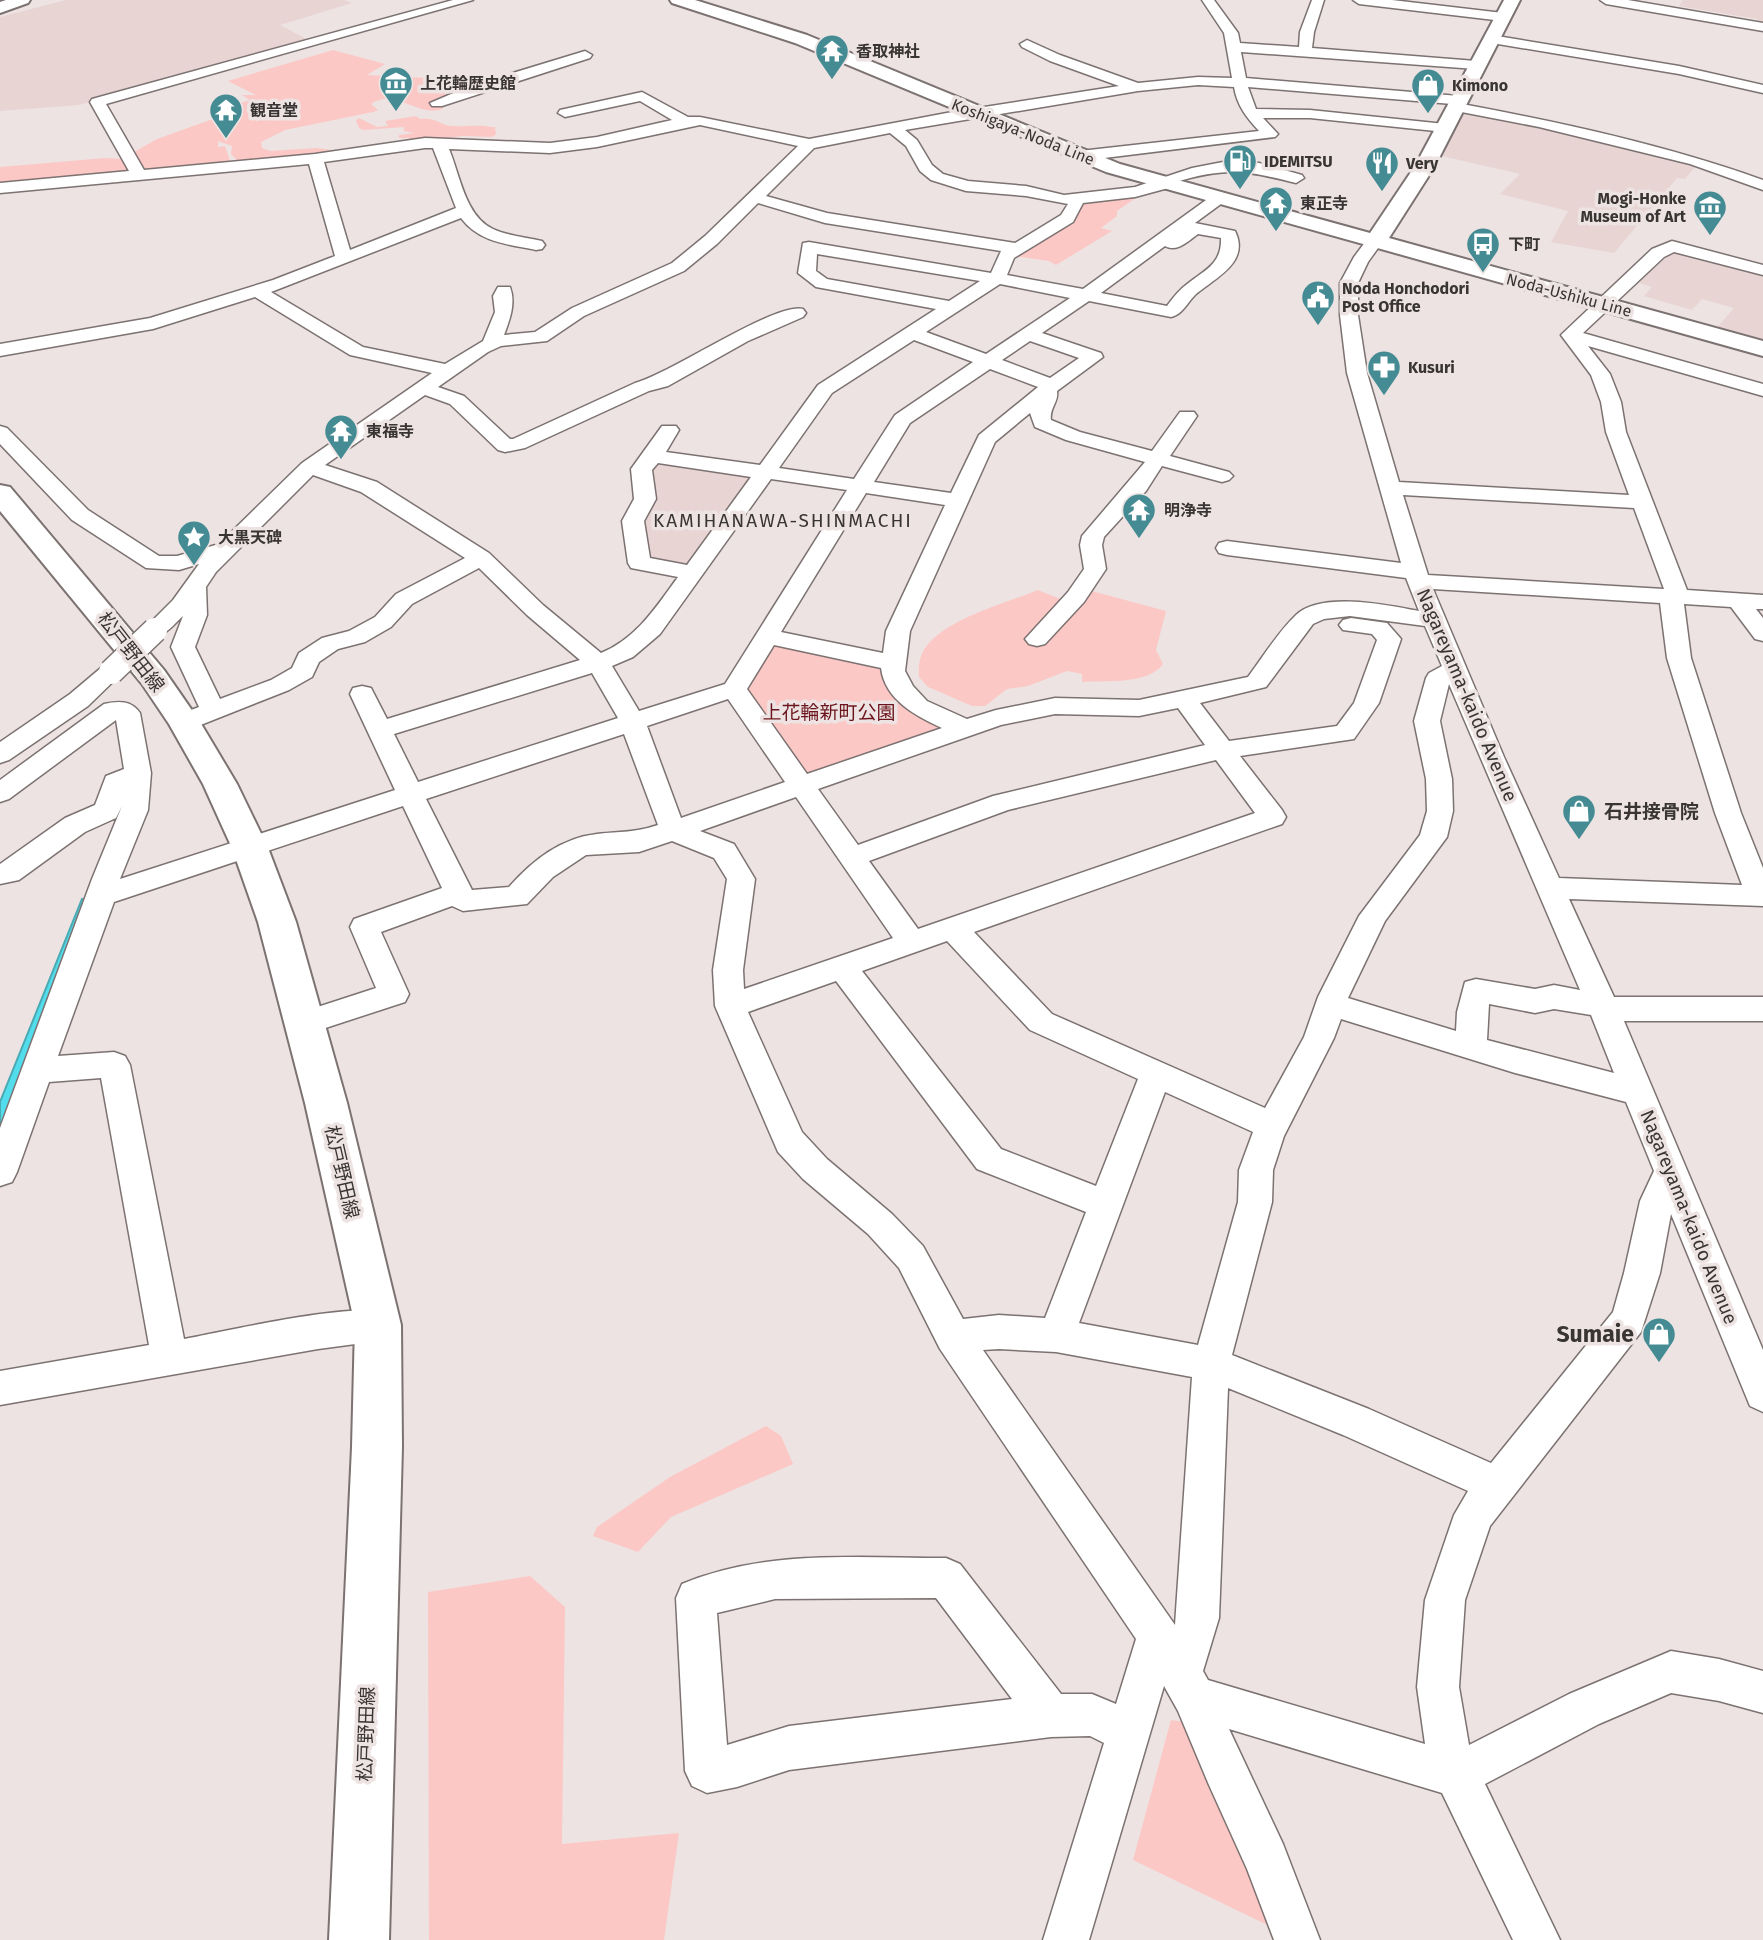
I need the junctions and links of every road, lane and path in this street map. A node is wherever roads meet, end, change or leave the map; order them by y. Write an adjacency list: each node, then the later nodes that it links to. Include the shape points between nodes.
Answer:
1 (23, 0): 9 (main road)
2 (467, 0): 13 (street)
3 (678, 0): 28 (main road, Koshigaya-Noda Line, via 801,39)
4 (1208, 0): 16 (street, via 1231,33)
5 (1318, 0): 17 (street)
6 (1359, 0): 10 (street)
7 (1512, 0): 10 (main road, Nagareyama-kaido Avenue)
8 (1606, 0): 11 (street)
9 (0, 8)
10 (1503, 17): 12 (main road, Nagareyama-kaido Avenue)
11 (1763, 27)
12 (1491, 39): 20 (main road, Nagareyama-kaido Avenue); 25 (street, via 1679,70)
13 (315, 42): 15 (street); 38 (street, via 97,102)
14 (1027, 44): 24 (street)
15 (335, 47)
16 (1232, 47): 17 (street); 23 (street)
17 (1305, 51): 20 (street)
18 (585, 55): 21 (street)
19 (519, 62): 21 (street)
20 (1476, 65): 27 (main road, Nagareyama-kaido Avenue)
21 (539, 70): 22 (street); 26 (street)
22 (563, 79)
23 (1241, 81): 24 (street); 27 (street); 29 (street)
24 (1138, 87): 28 (street)
25 (1763, 89)
26 (437, 103)
27 (1458, 103): 33 (main road, Nagareyama-kaido Avenue); 40 (street, via 1695,161)
28 (976, 113): 32 (street); 36 (main road, Koshigaya-Noda Line)
29 (1251, 113): 33 (street, via 1310,114); 36 (street, via 1270,134)
30 (565, 114): 31 (street, via 642,96)
31 (685, 122): 34 (street, via 550,148); 35 (street, via 700,121)
32 (893, 127): 35 (street); 45 (street, via 912,143 926,168 947,181)
33 (1444, 128): 47 (main road, Nagareyama-kaido Avenue, via 1401,206)
34 (439, 143): 37 (street); 46 (street)
35 (809, 144): 43 (street)
36 (1080, 156): 41 (main road, Koshigaya-Noda Line)
37 (315, 159): 38 (street); 50 (street)
38 (138, 174): 42 (street)
39 (1296, 178): 41 (street, via 1232,164)
40 (1763, 185)
41 (1164, 186): 44 (main road, Koshigaya-Noda Line); 45 (street); 55 (street, via 1196,202)
42 (0, 188)
43 (753, 197): 49 (street, via 825,218 1011,247); 62 (street, via 678,267 578,312 540,337)
44 (1220, 198): 47 (main road, Koshigaya-Noda Line); 55 (street)
45 (1073, 199): 49 (street, via 1076,204 1068,218)
46 (463, 211): 48 (street, via 484,231); 50 (street)
47 (1375, 241): 56 (main road, Noda-Ushiku Line); 79 (street, Nagareyama-kaido Avenue, via 1353,272 1348,298 1357,373)
48 (536, 245)
49 (1008, 256): 52 (street)
50 (344, 257): 53 (street)
51 (1763, 270): 56 (street, via 1672,246 1658,253)
52 (997, 278): 55 (street); 57 (street); 57 (street, via 809,247 807,273 822,283)
53 (257, 291): 64 (street, via 139,327); 66 (street, via 357,351)
54 (504, 291): 62 (street, via 504,312)
55 (1083, 296): 55 (street, via 1171,312 1229,258 1229,235 1195,228); 60 (street)
56 (1603, 304): 61 (street); 63 (main road, Noda-Ushiku Line)
57 (954, 307): 59 (street)
58 (797, 313): 68 (street, via 741,337 661,382 617,397 518,444 505,446 457,400)
59 (912, 334): 65 (street); 76 (street, via 825,389)
60 (1027, 334): 65 (street); 67 (street, via 1094,357)
61 (1570, 335): 69 (street); 82 (street, via 1600,374)
62 (491, 343): 66 (street)
63 (1763, 349)
64 (0, 350)
65 (986, 361): 67 (street); 78 (street, via 902,419)
66 (446, 370): 68 (street)
67 (1050, 387): 74 (street, via 1040,411 1042,423); 81 (street, via 986,439)
68 (424, 388): 75 (street)
69 (1763, 390)
70 (1188, 416): 74 (street)
71 (669, 430): 73 (street)
72 (0, 432): 83 (street, via 80,515 154,563 180,563)
73 (653, 456): 76 (street); 86 (street, via 641,469 645,499 633,521 639,563)
74 (1155, 459): 77 (street); 95 (street, via 1093,536 1095,569)
75 (309, 467): 83 (street); 85 (street, via 369,487)
76 (765, 472): 78 (street); 86 (street)
77 (1222, 476)
78 (860, 486): 81 (street); 94 (street)
79 (1390, 488): 82 (street); 87 (street, Nagareyama-kaido Avenue)
80 (0, 493): 103 (main road, 松戸野田線, via 138,658)
81 (957, 500): 97 (street, via 898,631)
82 (1641, 502): 89 (street)
83 (227, 548): 88 (street)
84 (1227, 548): 87 (street)
85 (481, 558): 96 (street); 103 (street, via 404,599 383,622 366,632 330,643 308,659 303,672 280,685)
86 (692, 573): 96 (street, via 652,629 624,652)
87 (1417, 577): 89 (street); 92 (street, Nagareyama-kaido Avenue)
88 (194, 585): 101 (street, bridge, via 181,605); 103 (street, via 195,615 183,648)
89 (1675, 596): 90 (street); 121 (street, via 1679,658 1728,813)
90 (1738, 600): 91 (street); 93 (street)
91 (1763, 602)
92 (1433, 620): 98 (street, Nagareyama-kaido Avenue); 102 (street, via 1360,611 1314,613 1257,682)
93 (1763, 634)
94 (767, 636): 97 (street); 99 (street)
95 (1037, 639)
96 (597, 663): 104 (street); 106 (street)
97 (894, 663): 105 (street, via 903,690 918,707)
98 (1454, 670): 118 (street, Nagareyama-kaido Avenue); 126 (street, via 1438,678 1427,721 1439,779 1440,811 1433,837 1373,916)
99 (734, 689): 104 (street); 111 (street)
100 (362, 694): 106 (street)
101 (79, 700): 108 (street); 110 (street, via 77,711)
102 (1188, 704): 105 (street, via 1055,706); 107 (street); 107 (street, via 1256,698 1268,691 1323,625 1384,631 1389,639 1380,671 1355,725 1345,733)
103 (199, 716): 115 (main road, 松戸野田線, via 220,783)
104 (633, 722): 113 (street); 114 (street)
105 (967, 729): 111 (street)
106 (379, 730): 113 (street)
107 (1222, 750): 116 (street, via 1002,802); 122 (street, via 1272,817)
108 (0, 754)
109 (138, 773): 112 (street, via 127,713 113,710); 117 (street, via 115,782 106,811 75,825 9,873); 120 (street, via 135,810)
110 (0, 775)
111 (803, 787): 114 (street); 116 (street)
112 (0, 793)
113 (410, 796): 115 (street); 119 (street)
114 (675, 831): 119 (street, via 639,842 585,846 543,870 517,897 463,901); 125 (street, via 724,851 741,879 728,970)
115 (250, 848): 120 (street); 129 (main road, 松戸野田線, via 277,922)
116 (853, 857): 123 (street)
117 (0, 874)
118 (1552, 888): 121 (street); 127 (street, Nagareyama-kaido Avenue)
119 (458, 893): 129 (street, via 364,927 394,994)
120 (102, 895): 131 (street)
121 (1761, 896)
122 (953, 929): 123 (street); 132 (street, via 1041,1021)
123 (911, 942): 124 (street)
124 (842, 967): 125 (street); 137 (street, via 989,1159)
125 (730, 1006): 140 (street, via 790,1142 911,1257)
126 (1332, 1006): 130 (street); 134 (street)
127 (1603, 1007): 128 (street); 130 (street, via 1476,990); 133 (street, Nagareyama-kaido Avenue)
128 (1763, 1009)
129 (304, 1023): 138 (main road, 松戸野田線)
130 (1471, 1048): 133 (street)
131 (39, 1070): 136 (street); 141 (street, via 114,1065)
132 (1156, 1074): 134 (street); 137 (street)
133 (1638, 1092): 135 (street, Nagareyama-kaido Avenue)
134 (1273, 1126): 142 (street, via 1256,1170 1255,1202)
135 (1671, 1171): 144 (street, Nagareyama-kaido Avenue); 145 (street, via 1657,1200 1628,1320)
136 (0, 1172)
137 (1106, 1205): 139 (street)
138 (377, 1325): 141 (street); 152 (main road, 松戸野田線, via 377,1447)
139 (1056, 1335): 140 (street, via 999,1332); 142 (street)
140 (953, 1337): 146 (street)
141 (170, 1359): 143 (street)
142 (1211, 1364): 145 (street); 147 (street, via 1198,1618)
143 (0, 1388)
144 (1763, 1394)
145 (1497, 1485): 151 (street, via 1474,1515 1444,1600 1438,1687)
146 (1158, 1634): 147 (street); 150 (street)
147 (1188, 1686): 151 (street); 154 (street, via 1267,1860)
148 (1763, 1692): 151 (street, via 1671,1672 1584,1709)
149 (1051, 1716): 149 (street, via 946,1578 775,1578 696,1598 707,1770 789,1748); 150 (street, via 1092,1714)
150 (1128, 1732): 153 (street)
151 (1457, 1775): 155 (street)
152 (359, 1940)
153 (1066, 1940)
154 (1297, 1940)
155 (1537, 1940)

